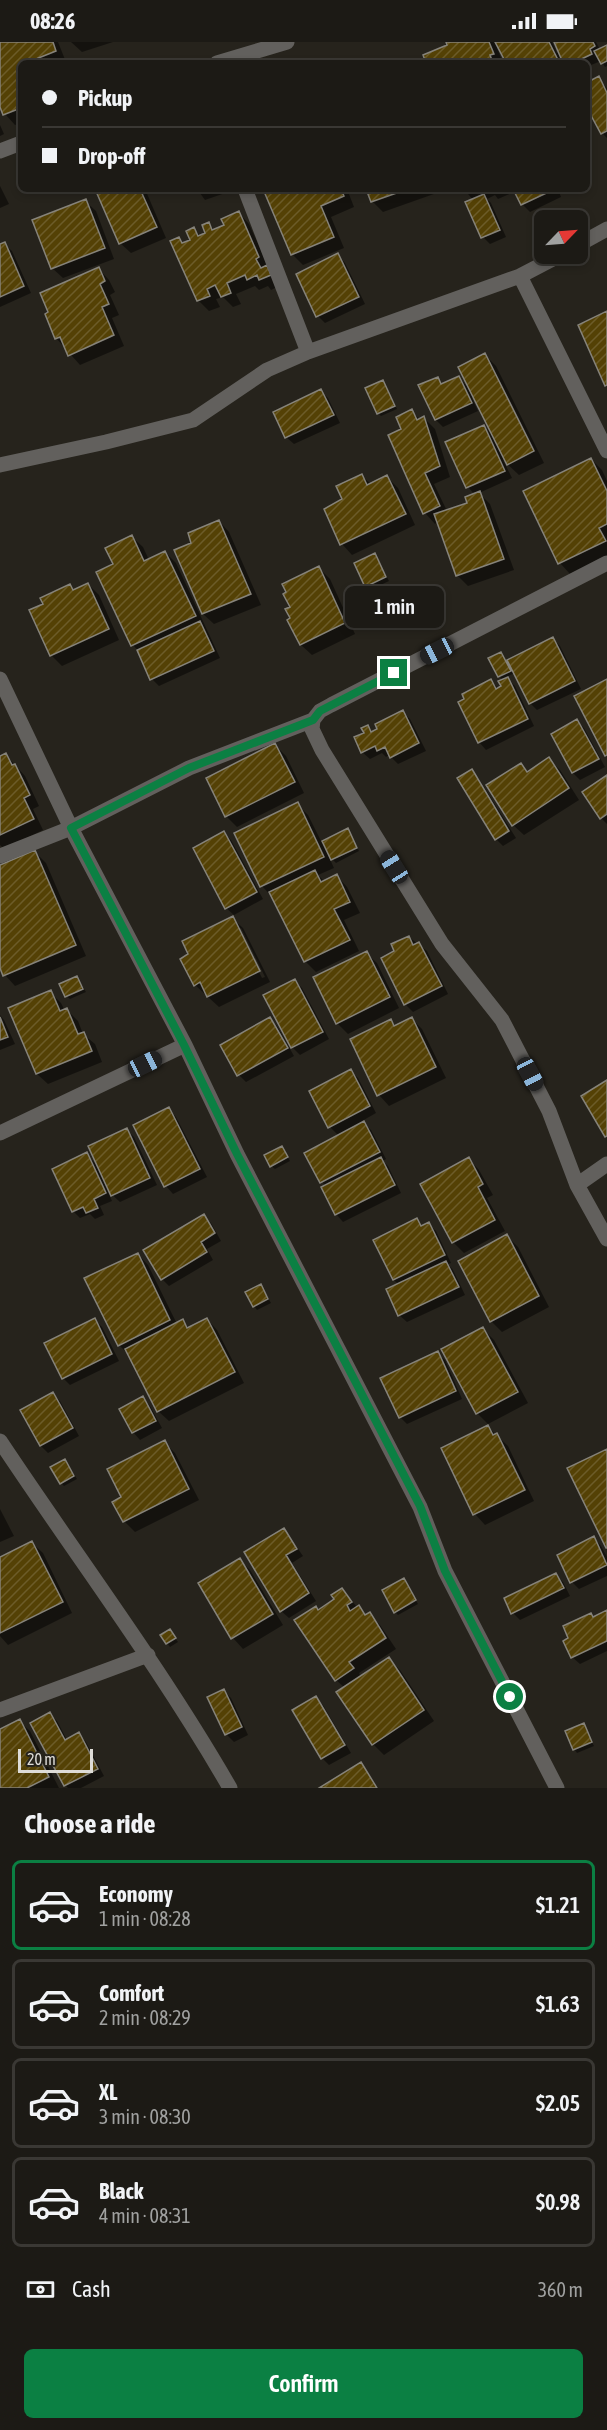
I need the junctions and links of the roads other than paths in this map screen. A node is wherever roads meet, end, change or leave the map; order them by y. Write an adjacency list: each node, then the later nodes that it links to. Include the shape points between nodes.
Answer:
1 (287, 42): 2 (street)
2 (227, 60)
3 (18, 143): 4 (street)
4 (0, 151)
5 (246, 192): 10 (street)
6 (607, 229): 7 (street)
7 (588, 239)
8 (543, 264): 9 (street)
9 (520, 276): 10 (street); 11 (street)
10 (308, 352): 12 (street, via 267,369 193,420)
11 (607, 452)
12 (0, 465)
13 (607, 563): 15 (street, via 331,705)
14 (0, 679): 16 (street)
15 (313, 720): 16 (street, via 189,768); 21 (street, via 312,729 322,750 442,944 502,1020 549,1111)
16 (71, 828): 17 (street); 18 (street)
17 (0, 856)
18 (184, 1045): 19 (street); 27 (street, via 420,1506 445,1571)
19 (0, 1133)
20 (607, 1164): 21 (street)
21 (577, 1185): 22 (street)
22 (607, 1239)
23 (0, 1441): 24 (street)
24 (148, 1655): 25 (street); 26 (street)
25 (0, 1710)
26 (230, 1788)
27 (557, 1788)

